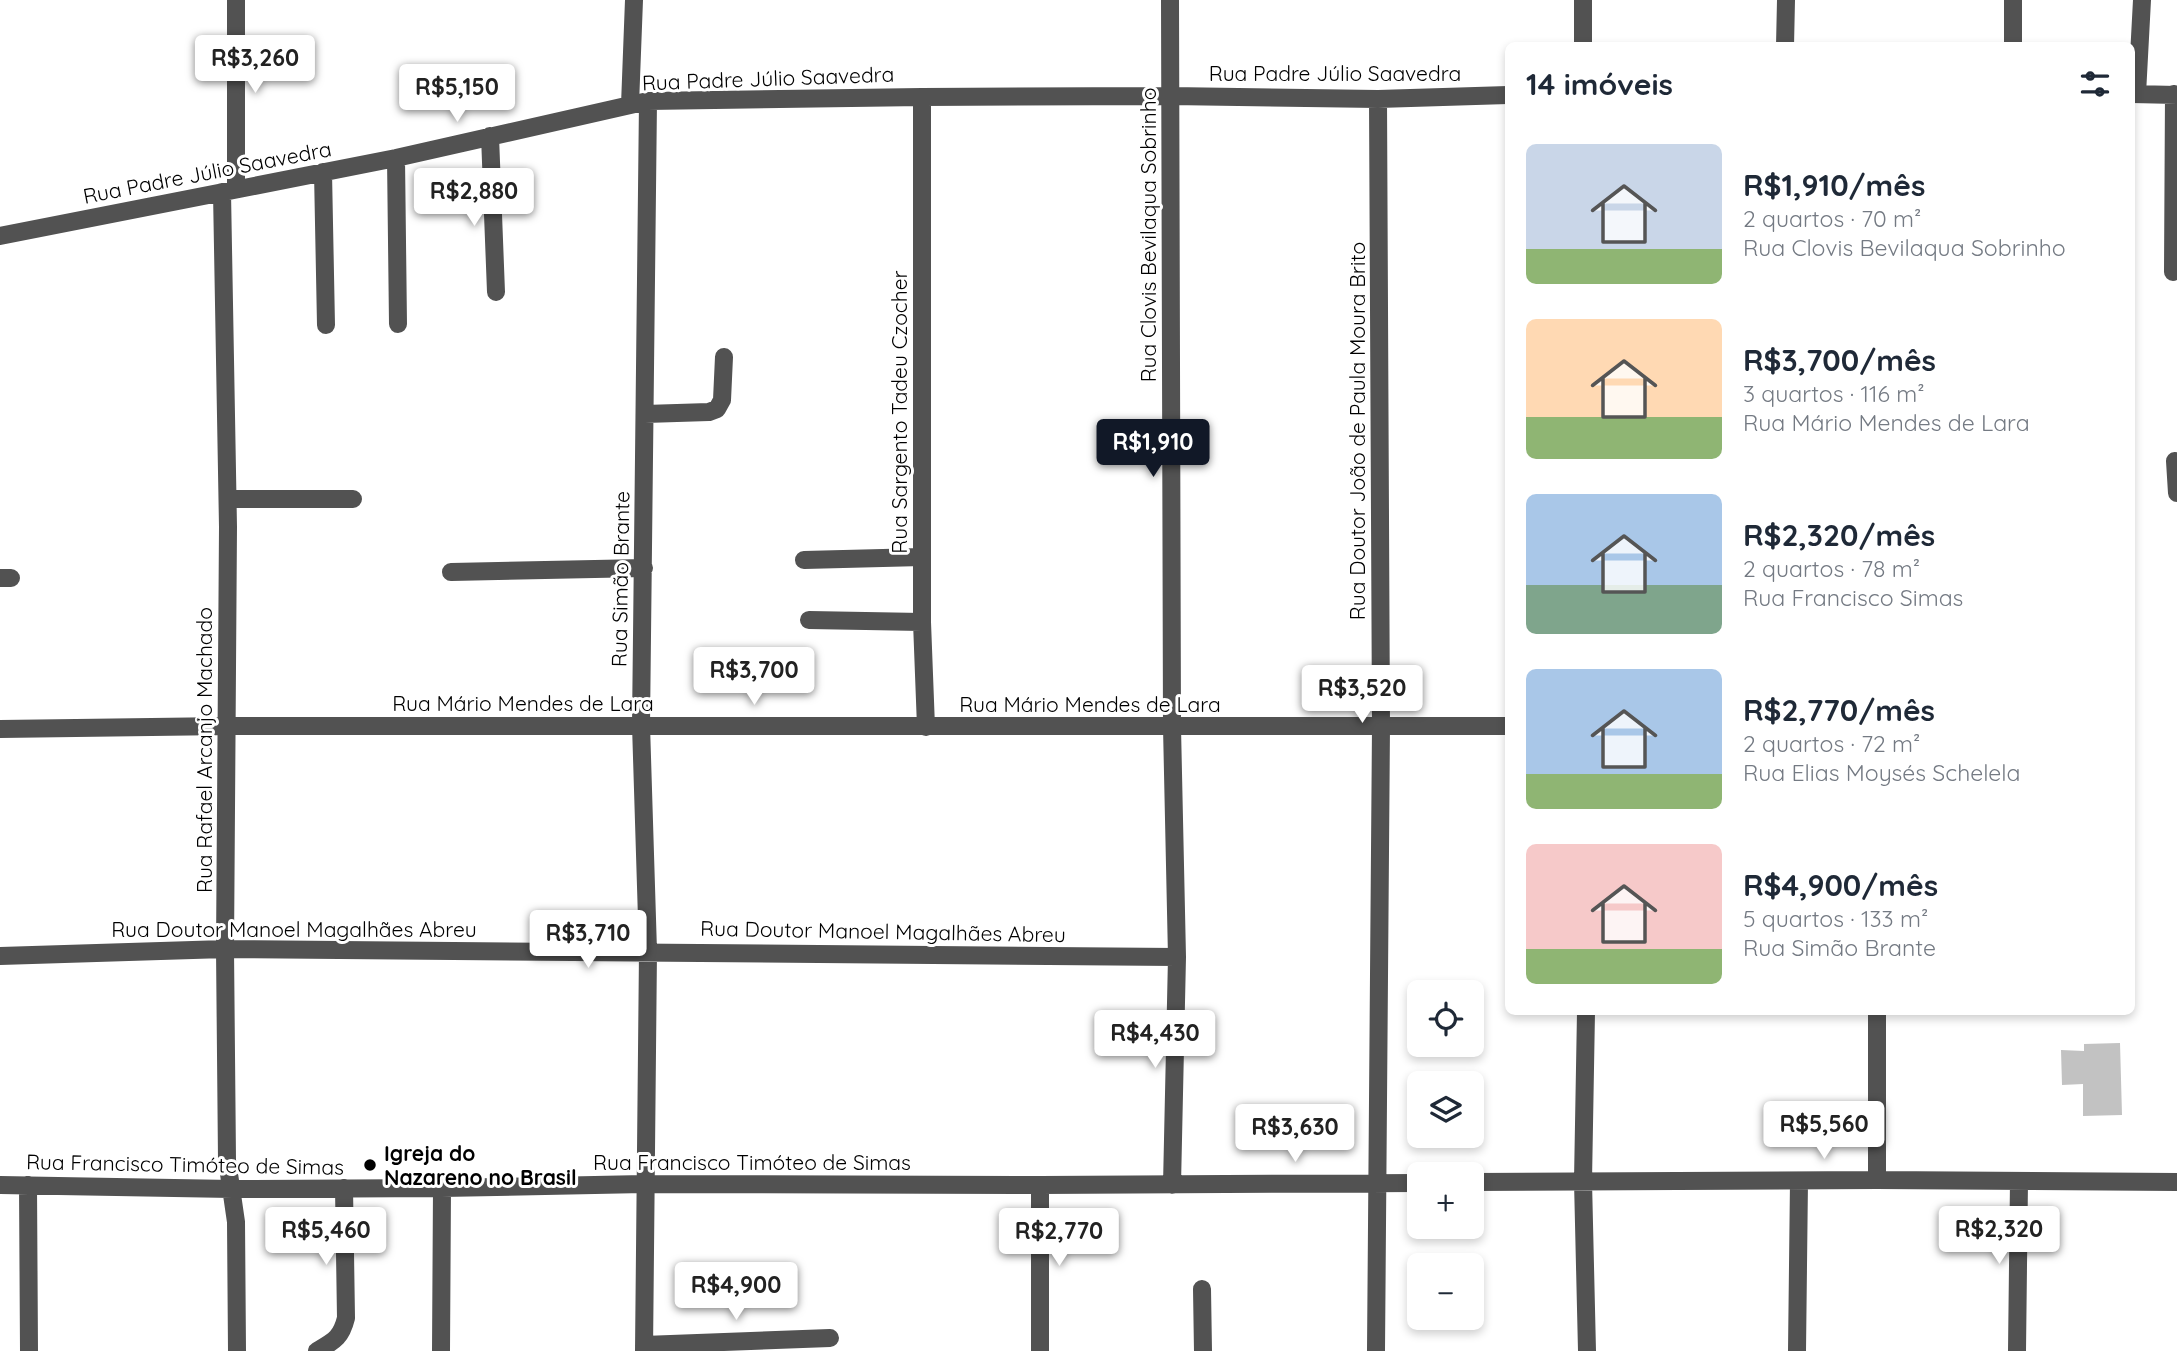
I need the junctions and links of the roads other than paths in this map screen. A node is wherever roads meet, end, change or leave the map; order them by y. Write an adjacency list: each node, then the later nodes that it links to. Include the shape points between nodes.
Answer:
1 (236, 0): 23 (street, Rua Rafael Arcanjo Machado)
2 (634, 0): 19 (street)
3 (1170, 0): 15 (street, Rua Clovis Bevilaqua Sobrinho)
4 (1583, 0): 8 (street)
5 (1786, 0): 9 (street)
6 (2013, 0): 10 (street)
7 (2142, 0): 11 (street)
8 (1583, 42)
9 (1785, 42)
10 (2013, 42)
11 (2135, 82)
12 (1505, 94): 17 (street, Rua Padre Júlio Saavedra)
13 (2135, 94): 14 (street)
14 (2176, 94): 25 (street)
15 (1171, 96): 16 (street, Rua Padre Júlio Saavedra); 17 (street, Rua Padre Júlio Saavedra); 46 (street, Rua Clovis Bevilaqua Sobrinho)
16 (922, 97): 18 (street, Rua Padre Júlio Saavedra); 35 (street, Rua Sargento Tadeu Czocher)
17 (1378, 99): 43 (street, Rua Doutor João de Paula Moura Brito)
18 (648, 101): 19 (street, Rua Padre Júlio Saavedra); 30 (street, Rua Simão Brante)
19 (630, 105): 20 (street, Rua Padre Júlio Saavedra)
20 (490, 136): 21 (street, Rua Padre Júlio Saavedra); 26 (street)
21 (396, 158): 22 (street, Rua Padre Júlio Saavedra); 27 (street)
22 (323, 172): 23 (street, Rua Padre Júlio Saavedra); 28 (street)
23 (229, 190): 24 (street, Rua Padre Júlio Saavedra); 33 (street, Rua Rafael Arcanjo Machado)
24 (0, 236)
25 (2173, 272)
26 (496, 292)
27 (398, 324)
28 (326, 325)
29 (724, 357): 30 (street, via 722,400 717,409)
30 (645, 414): 37 (street, Rua Simão Brante)
31 (2175, 461): 32 (street)
32 (2177, 494)
33 (228, 499): 34 (street); 42 (street, Rua Rafael Arcanjo Machado)
34 (353, 499)
35 (922, 557): 36 (street); 40 (street, Rua Sargento Tadeu Czocher)
36 (804, 560)
37 (644, 568): 38 (street); 41 (street, Rua Simão Brante)
38 (452, 572)
39 (809, 620): 40 (street)
40 (922, 622): 45 (street, Rua Sargento Tadeu Czocher)
41 (641, 725): 42 (street, Rua Mário Mendes de Lara); 45 (street, Rua Mário Mendes de Lara); 49 (street, Rua Simão Brante)
42 (227, 726): 47 (street, Rua Mário Mendes de Lara); 48 (street, Rua Rafael Arcanjo Machado)
43 (1381, 726): 44 (street, Rua Mário Mendes de Lara); 46 (street, Rua Mário Mendes de Lara); 61 (street, Rua Doutor João de Paula Moura Brito)
44 (1505, 726)
45 (926, 727): 46 (street, Rua Mário Mendes de Lara)
46 (1172, 727): 51 (street, Rua Clovis Bevilaqua Sobrinho)
47 (0, 729)
48 (225, 949): 49 (street, Rua Doutor Manoel Magalhães Abreu); 50 (street, Rua Doutor Manoel Magalhães Abreu); 69 (street, Rua Rafael Arcanjo Machado, via 227,1160)
49 (648, 951): 51 (street, Rua Doutor Manoel Magalhães Abreu); 62 (street, Rua Simão Brante)
50 (0, 956)
51 (1177, 957): 66 (street, Rua Clovis Bevilaqua Sobrinho)
52 (1586, 1015): 55 (street)
53 (1877, 1015): 54 (street)
54 (1877, 1180): 56 (street); 57 (street)
55 (1583, 1181): 56 (street); 59 (street); 80 (street)
56 (1799, 1181): 81 (street)
57 (2019, 1181): 60 (street); 82 (street)
58 (1407, 1182): 61 (street, Rua Francisco Timóteo de Simas)
59 (1484, 1182)
60 (2177, 1182)
61 (1378, 1183): 66 (street, Rua Francisco Timóteo de Simas); 79 (street, Rua Doutor João de Paula Moura Brito)
62 (644, 1184): 65 (street, Rua Francisco Timóteo de Simas); 68 (street, Rua Francisco Timóteo de Simas); 72 (street, Rua Simão Brante)
63 (0, 1185): 64 (street, Rua Francisco Timóteo de Simas)
64 (28, 1185): 69 (street, Rua Francisco Timóteo de Simas); 73 (street)
65 (1040, 1185): 66 (street, Rua Francisco Timóteo de Simas); 77 (street)
66 (1172, 1185)
67 (344, 1188): 68 (street, Rua Francisco Timóteo de Simas); 69 (street, Rua Francisco Timóteo de Simas); 75 (street, via 346,1318 343,1332)
68 (442, 1188): 76 (street)
69 (232, 1189): 74 (street, Rua Rafael Arcanjo Machado)
70 (1202, 1289): 78 (street)
71 (830, 1338): 72 (street)
72 (644, 1348)
73 (29, 1351)
74 (237, 1351)
75 (317, 1351)
76 (441, 1351)
77 (1040, 1351)
78 (1203, 1351)
79 (1376, 1351)
80 (1587, 1351)
81 (1797, 1351)
82 (2017, 1351)

